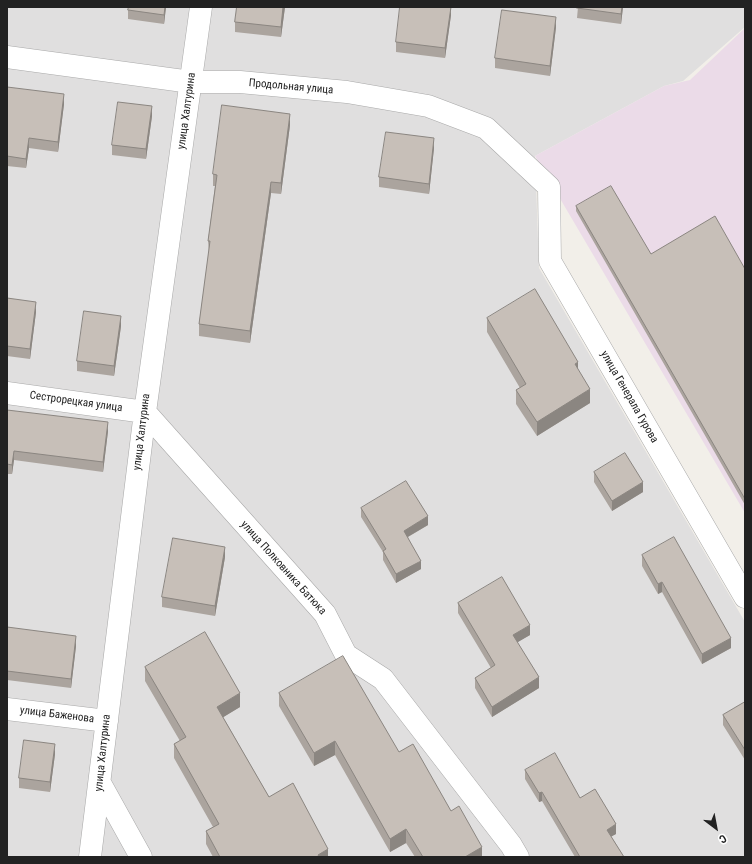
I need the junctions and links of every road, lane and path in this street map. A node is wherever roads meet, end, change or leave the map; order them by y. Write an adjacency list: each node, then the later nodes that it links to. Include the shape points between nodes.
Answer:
1 (201, 7): 3 (street, улица Халтурина)
2 (7, 57): 3 (street, Продольная улица)
3 (191, 82): 4 (street, Продольная улица, via 240,82 347,92 428,106 486,128); 6 (street, улица Халтурина)
4 (549, 187): 7 (street, улица Генерала Гурова, via 550,261)
5 (7, 393): 6 (street, Сестрорецкая улица)
6 (145, 412): 9 (street, улица Халтурина); 13 (street, улица Полковника Батюка, via 325,614 346,655 383,679)
7 (745, 597)
8 (7, 709): 9 (street, улица Баженова)
9 (106, 721): 10 (street, улица Халтурина)
10 (100, 783): 11 (street, улица Халтурина); 12 (street)
11 (90, 857)
12 (141, 857)
13 (518, 857)

